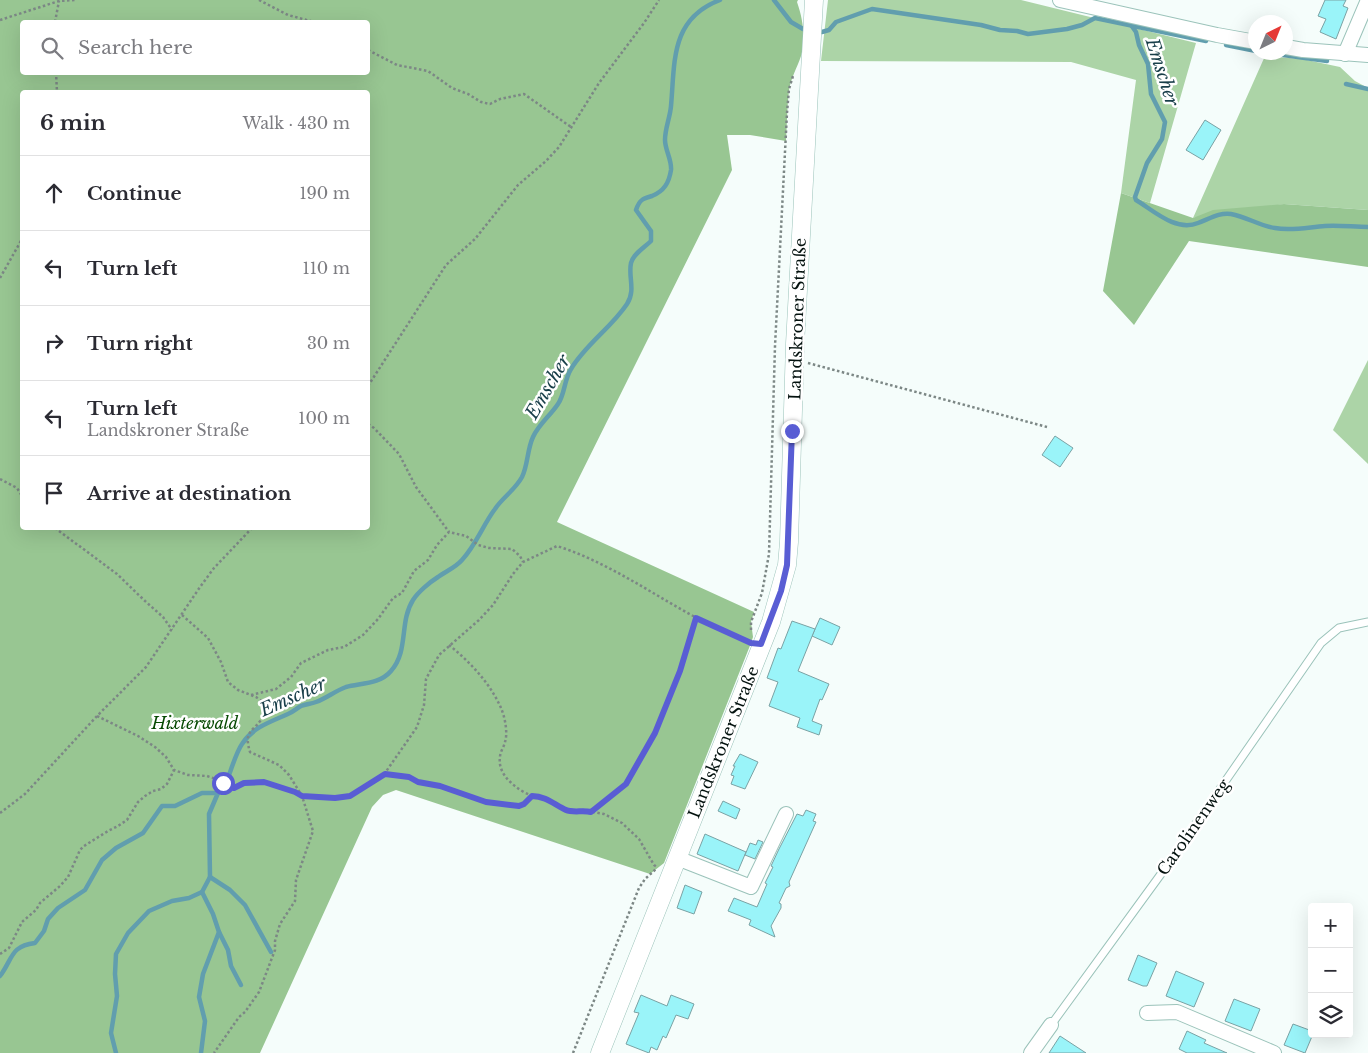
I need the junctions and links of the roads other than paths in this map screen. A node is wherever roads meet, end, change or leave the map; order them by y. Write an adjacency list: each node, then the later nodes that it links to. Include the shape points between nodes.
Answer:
1 (814, 0): 10 (street, Landskroner Straße, via 802,193 787,565 771,622)
2 (1060, 0): 4 (street)
3 (1368, 0): 6 (street)
4 (1248, 41)
5 (1293, 48): 6 (street)
6 (1345, 54): 7 (street)
7 (1368, 55)
8 (1368, 622): 12 (lane, Carolinenweg, via 1339,628 1321,643)
9 (786, 814): 10 (street, via 751,887)
10 (670, 861): 13 (street, Landskroner Straße)
11 (1146, 1013): 15 (street, via 1177,1012)
12 (1052, 1025): 14 (street, Carolinenweg)
13 (600, 1053)
14 (1031, 1053)
15 (1274, 1053)

